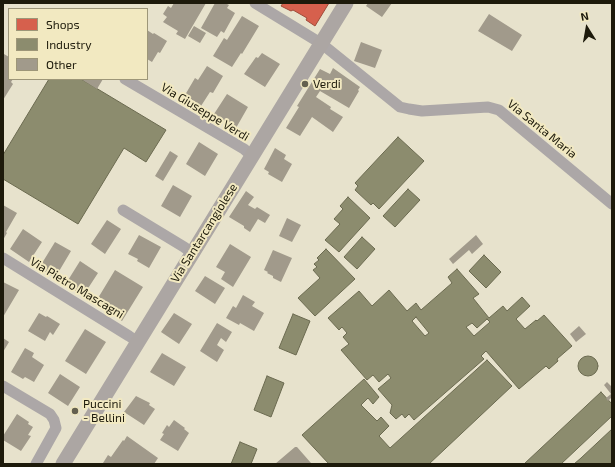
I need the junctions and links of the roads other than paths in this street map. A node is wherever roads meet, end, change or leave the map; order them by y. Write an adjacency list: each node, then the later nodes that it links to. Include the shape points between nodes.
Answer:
1 (255, 3): 3 (street, Via Santa Maria)
2 (346, 3): 3 (main road, Via Santarcangiolese)
3 (322, 44): 5 (main road, Via Santarcangiolese); 6 (street, Via Santa Maria, via 400,107 422,111 488,107 499,110)
4 (126, 80): 5 (street, Via Giuseppe Verdi)
5 (252, 156): 8 (main road, Via Santarcangiolese)
6 (612, 204)
7 (123, 210): 8 (street)
8 (192, 253): 10 (main road, Via Santarcangiolese)
9 (3, 258): 10 (street, Via Pietro Mascagni)
10 (138, 342): 13 (main road, Via Santarcangiolese)
11 (3, 386): 12 (street, via 50,414 54,420 56,428)
12 (36, 464)
13 (63, 464)

